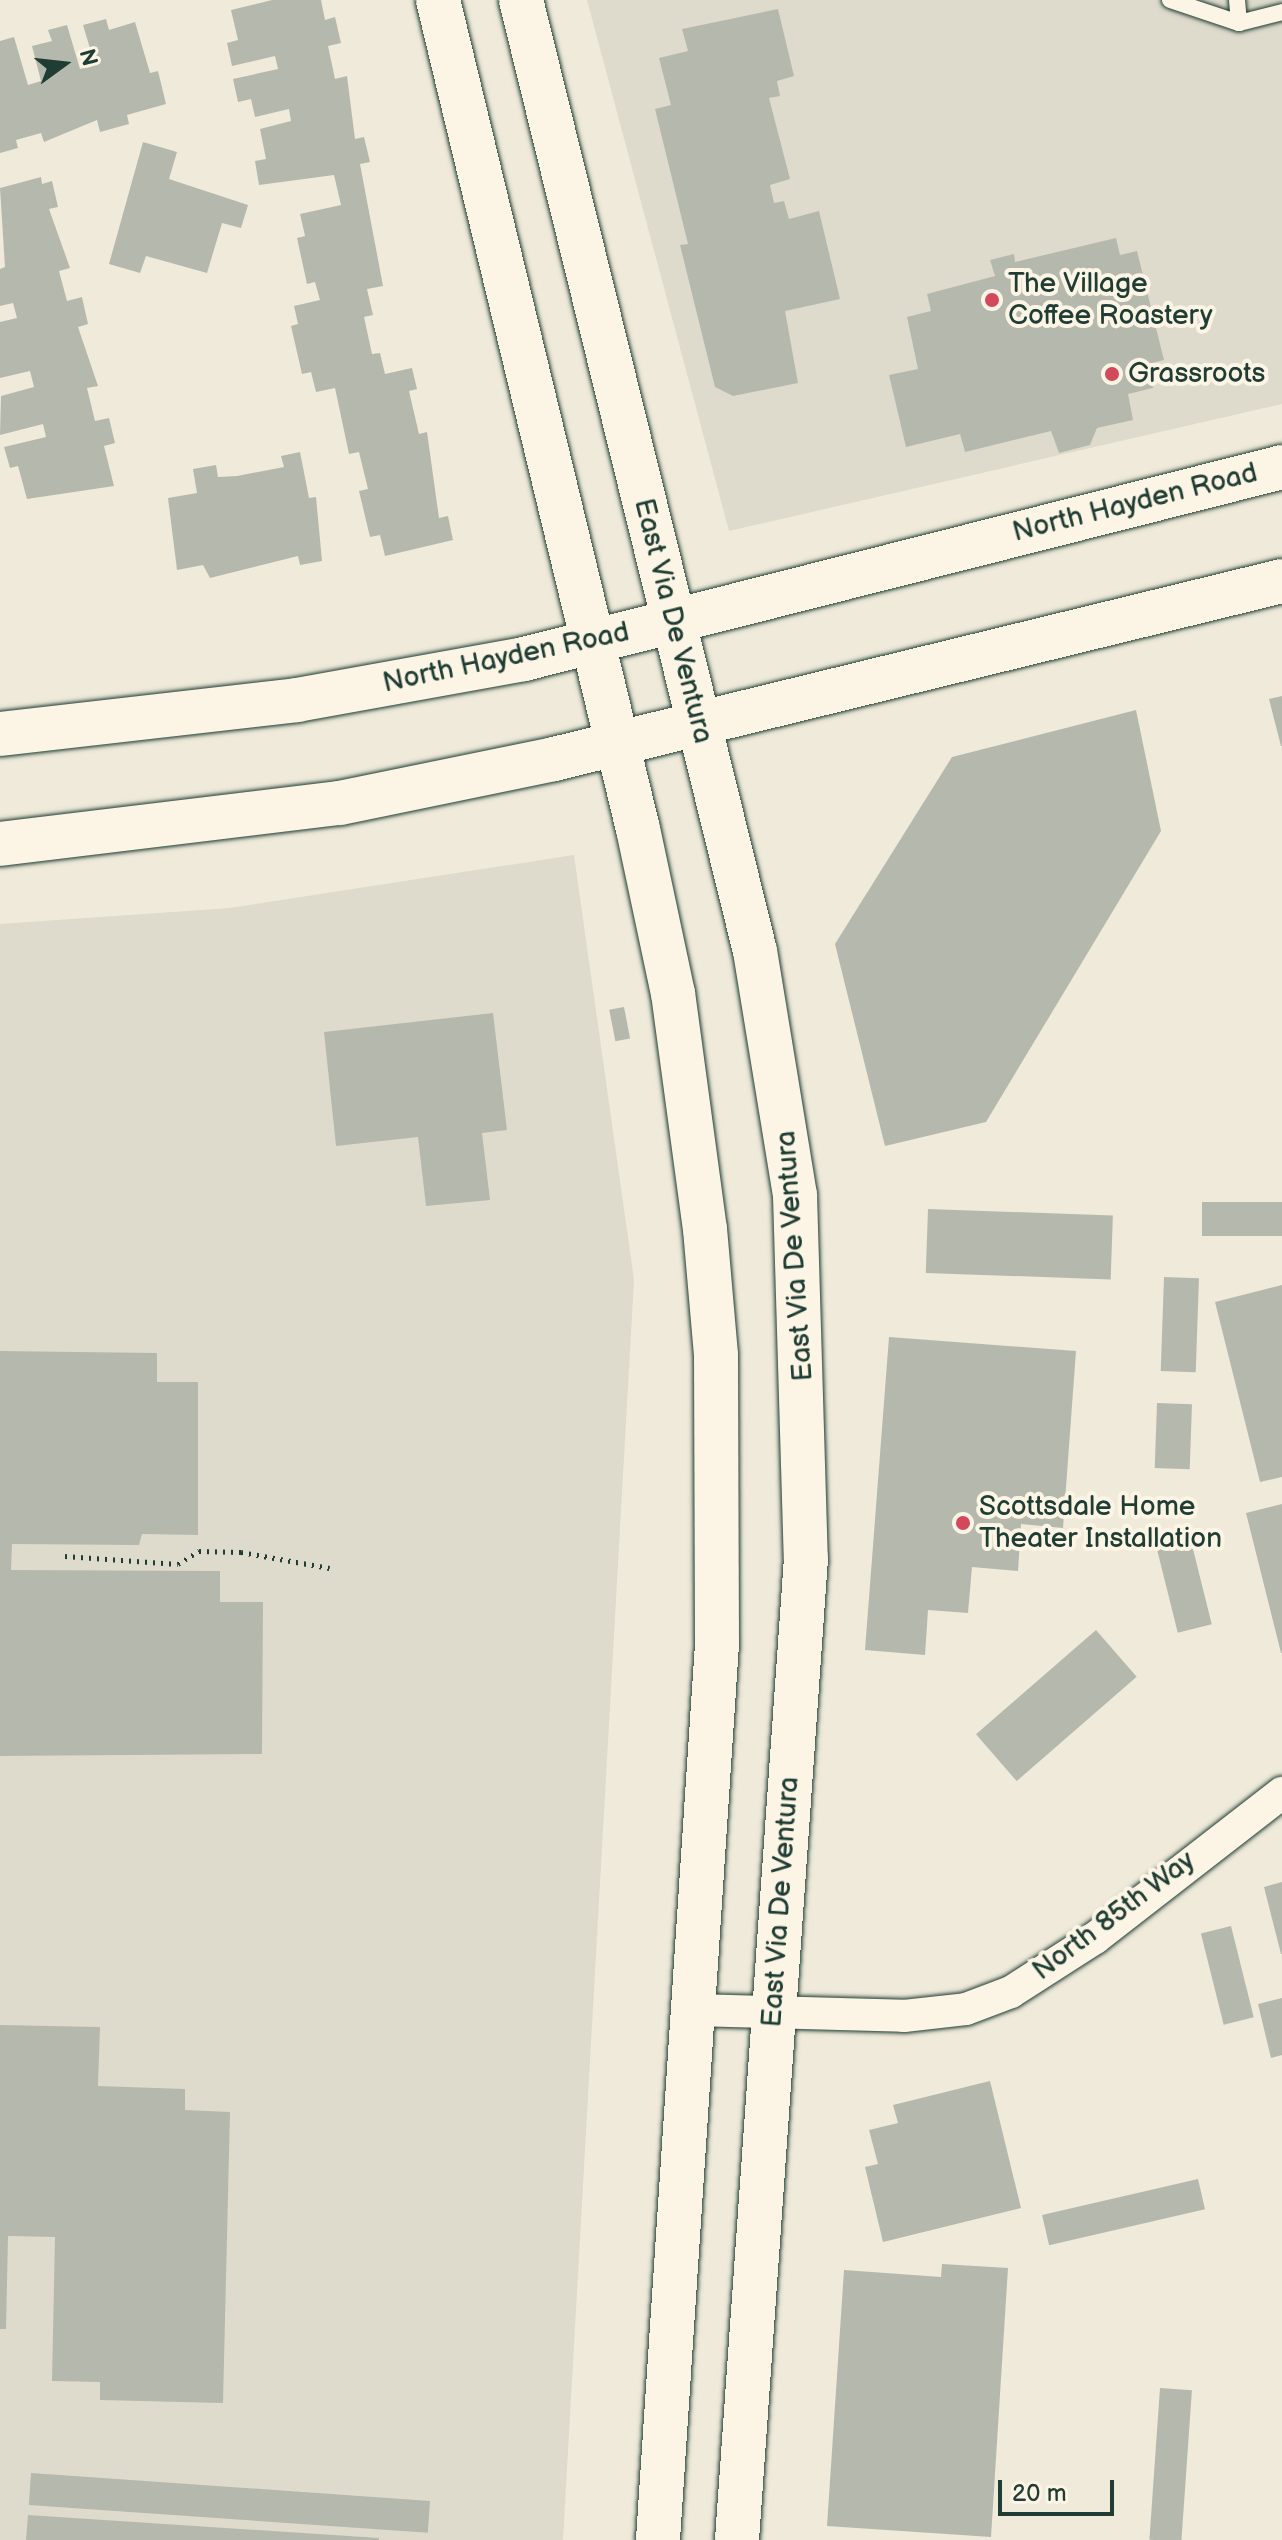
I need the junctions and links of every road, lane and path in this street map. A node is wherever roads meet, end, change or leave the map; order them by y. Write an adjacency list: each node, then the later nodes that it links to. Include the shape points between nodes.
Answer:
1 (438, 0): 10 (main road)
2 (521, 0): 9 (main road, East Via De Ventura)
3 (1170, 0): 6 (lane)
4 (1237, 0): 6 (lane)
5 (1282, 12): 6 (lane)
6 (1239, 23)
7 (1282, 467): 9 (main road, North Hayden Road)
8 (1282, 581): 11 (main road)
9 (673, 620): 10 (main road, North Hayden Road); 11 (main road, East Via De Ventura)
10 (591, 642): 12 (main road, North Hayden Road, via 297,700); 13 (main road)
11 (699, 725): 13 (main road); 19 (main road, East Via De Ventura, via 755,951 786,1130 800,1271 806,1558)
12 (0, 734)
13 (617, 745): 14 (main road, via 340,803); 18 (main road, via 673,993 716,1355 717,1644)
14 (0, 844)
15 (65, 1556): 16 (path, via 178,1564 199,1551 241,1552)
16 (330, 1568)
17 (1282, 1793): 19 (street, North 85th Way, via 1095,1938 1011,1992 966,2009 904,2016)
18 (694, 2010): 19 (street, North 85th Way); 20 (main road)
19 (773, 2010): 21 (main road, East Via De Ventura)
20 (658, 2540)
21 (737, 2540)

